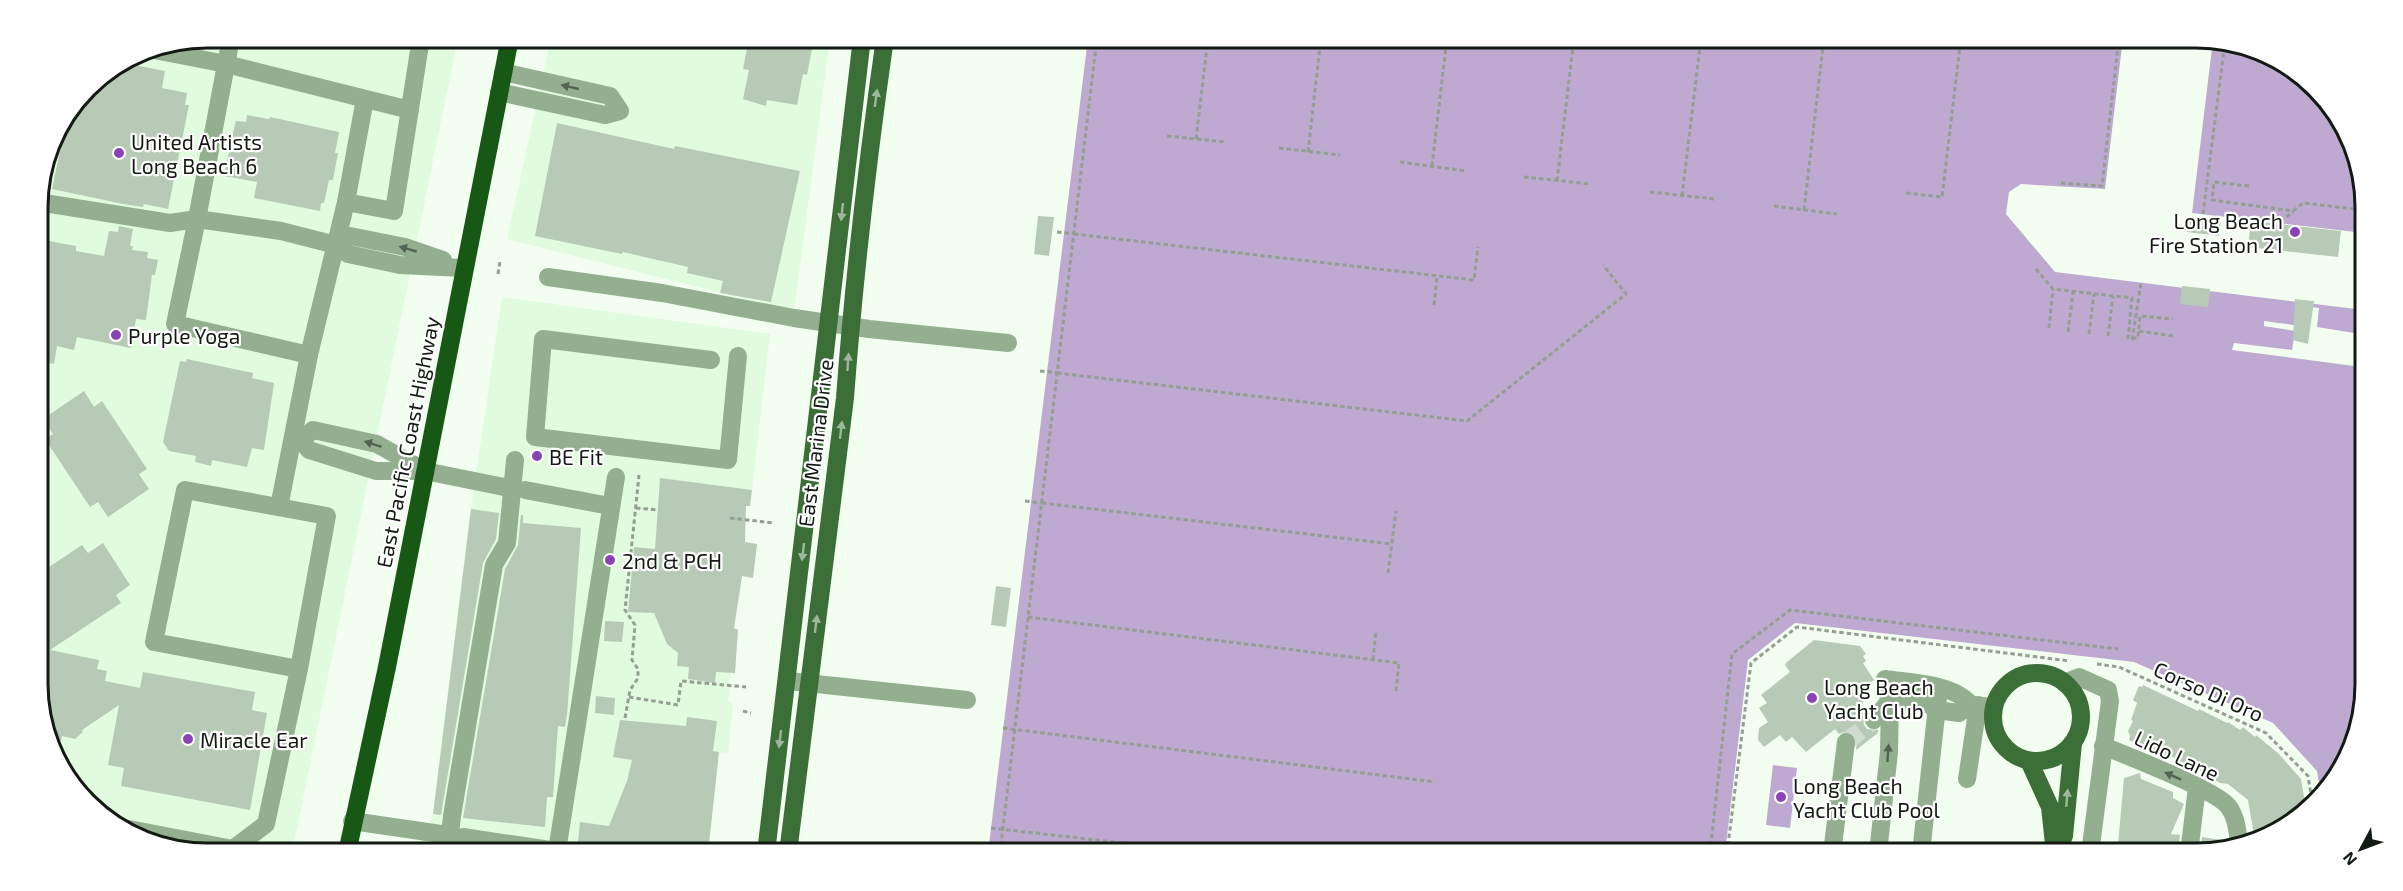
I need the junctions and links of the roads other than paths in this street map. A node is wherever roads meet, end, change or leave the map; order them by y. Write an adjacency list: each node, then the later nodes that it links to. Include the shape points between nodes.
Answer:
1 (229, 48): 7 (street)
2 (419, 48): 11 (street)
3 (508, 48): 8 (highway, East Pacific Coast Highway)
4 (861, 48): 18 (main road, East Marina Drive, one-way to 18)
5 (884, 48): 19 (main road, East Marina Drive, one-way to 5)
6 (169, 53): 7 (street)
7 (226, 64): 10 (street); 14 (street)
8 (503, 72): 9 (highway, East Pacific Coast Highway); 9 (street, one-way to 8, via 605,115 620,111 610,96)
9 (499, 92): 16 (highway, East Pacific Coast Highway)
10 (365, 99): 11 (street); 12 (street)
11 (410, 110): 12 (street, via 394,211)
12 (346, 202): 15 (street)
13 (48, 204): 14 (street, via 170,223)
14 (197, 219): 15 (street, via 281,231); 21 (street, via 175,324)
15 (336, 245): 16 (street, via 348,254 400,265); 21 (street)
16 (463, 268): 26 (highway, East Pacific Coast Highway)
17 (548, 278): 18 (street, via 662,293)
18 (829, 323): 19 (street); 33 (main road, East Marina Drive, one-way to 33)
19 (850, 326): 20 (street); 34 (main road, East Marina Drive, one-way to 19, via 845,398)
20 (1008, 343)
21 (309, 355): 24 (street)
22 (738, 356): 23 (street, via 728,460 535,437 543,339)
23 (711, 360)
24 (297, 439): 26 (street, via 309,450 376,471); 26 (street, one-way to 24, via 377,444 313,430); 31 (street)
25 (516, 460): 56 (street, via 507,543 494,566)
26 (425, 471): 28 (street); 48 (highway, East Pacific Coast Highway)
27 (616, 477): 30 (street)
28 (504, 487)
29 (525, 490): 30 (street)
30 (610, 506): 58 (street)
31 (279, 507): 32 (street, via 327,516); 32 (street, via 185,490 154,642)
32 (299, 669): 54 (street, via 266,824)
33 (788, 681): 34 (street); 59 (main road, East Marina Drive, one-way to 59)
34 (808, 682): 37 (street); 60 (main road, East Marina Drive)
35 (2064, 683): 39 (main road, via 2044,674 2023,676); 43 (main road, via 2075,696 2080,712 2080,728); 44 (street, via 2076,676 2108,690)
36 (1939, 688): 38 (street, via 1885,679); 39 (street); 40 (street)
37 (967, 700)
38 (1890, 700): 40 (street, via 1928,704); 41 (street); 62 (street, one-way to 38)
39 (1981, 705): 40 (street, via 1959,713); 45 (main road, via 2001,743 2013,755); 46 (street)
40 (1937, 710): 63 (street)
41 (1874, 720)
42 (1846, 742): 61 (street)
43 (2073, 743): 45 (main road, via 2056,757); 65 (main road, one-way to 43, via 2064,836)
44 (2103, 746): 47 (street, Lido Lane, one-way to 44); 66 (street)
45 (2029, 761): 64 (main road, via 2050,807)
46 (1967, 779)
47 (2197, 787): 52 (street, Lido Lane, via 2227,804 2235,816); 67 (street)
48 (352, 821): 50 (street); 55 (highway, East Pacific Coast Highway)
49 (155, 834): 53 (street)
50 (441, 834)
51 (463, 837): 57 (street)
52 (2238, 837)
53 (192, 842)
54 (243, 843)
55 (349, 843)
56 (449, 843)
57 (501, 843)
58 (558, 843)
59 (767, 843)
60 (789, 843)
61 (1833, 843)
62 (1879, 843)
63 (1922, 843)
64 (2054, 843)
65 (2060, 843)
66 (2091, 843)
67 (2190, 843)

